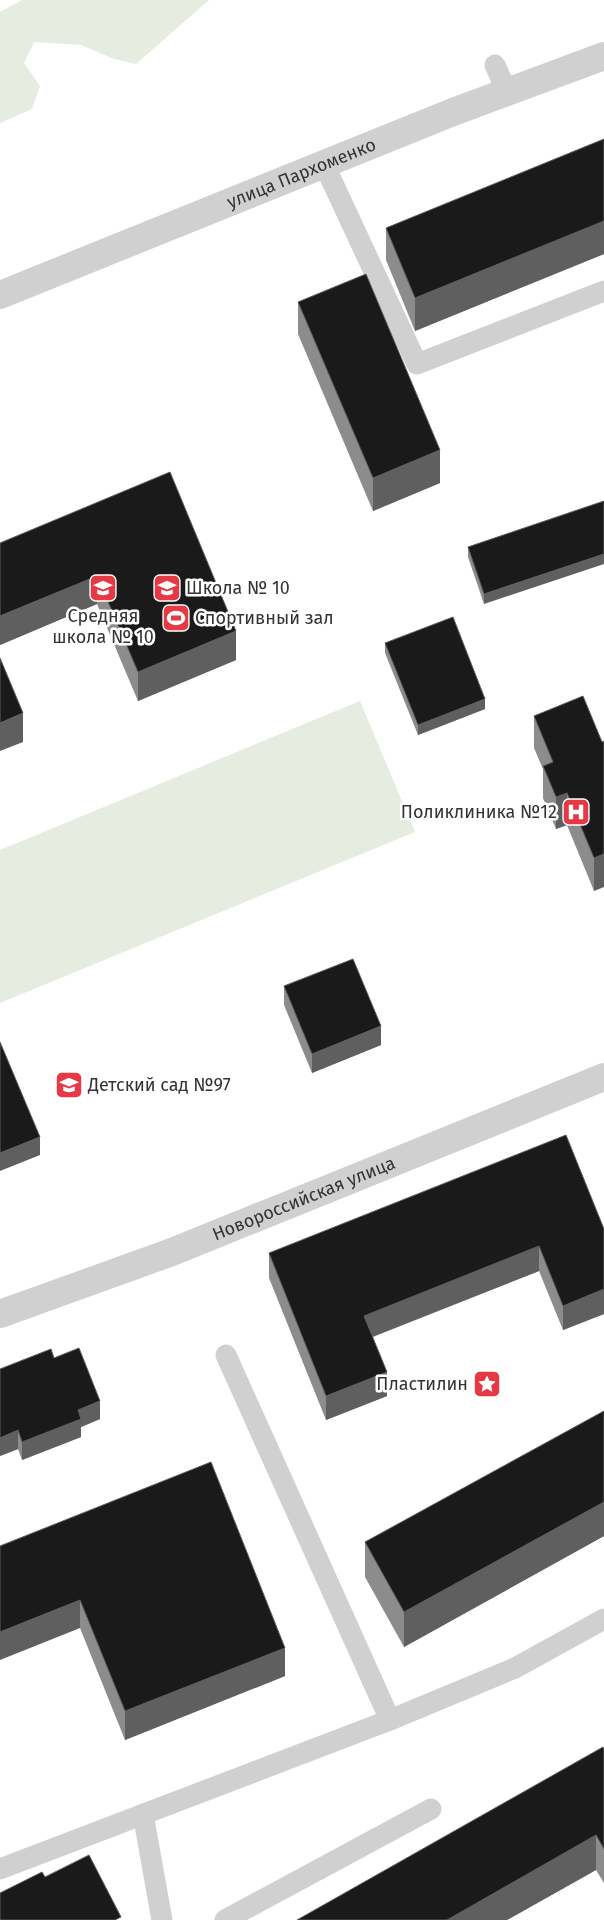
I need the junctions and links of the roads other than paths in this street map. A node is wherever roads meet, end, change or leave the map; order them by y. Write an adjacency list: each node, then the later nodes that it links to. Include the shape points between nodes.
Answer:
1 (604, 56): 3 (street, улица Пархоменко)
2 (495, 65): 3 (lane)
3 (507, 92): 4 (street, улица Пархоменко)
4 (324, 164): 5 (lane, via 418,364); 6 (street, улица Пархоменко)
5 (604, 291)
6 (0, 294)
7 (604, 1077): 8 (street, Новороссийская улица, via 172,1252)
8 (0, 1314)
9 (226, 1355): 11 (lane)
10 (604, 1619): 11 (lane, via 515,1668)
11 (390, 1720): 13 (lane)
12 (431, 1809): 16 (lane)
13 (143, 1814): 14 (lane); 15 (lane)
14 (0, 1869)
15 (162, 1920)
16 (225, 1920)

